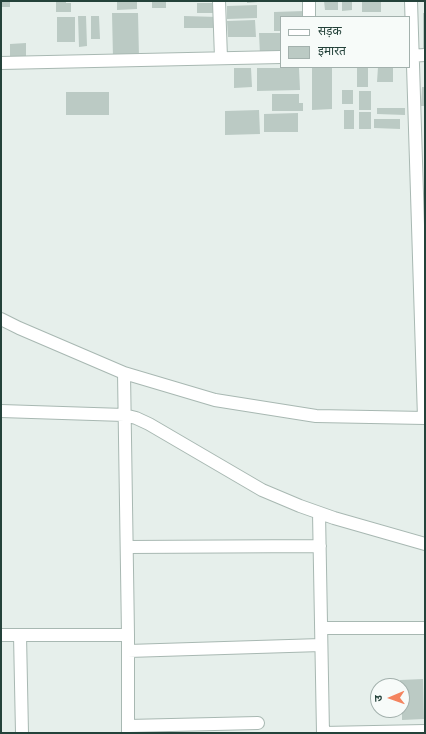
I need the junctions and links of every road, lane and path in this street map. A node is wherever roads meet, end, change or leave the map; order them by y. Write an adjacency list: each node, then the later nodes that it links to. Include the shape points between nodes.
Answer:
1 (219, 1): 8 (street)
2 (309, 1): 4 (street)
3 (411, 1): 5 (street)
4 (309, 16)
5 (411, 56): 6 (street); 14 (street)
6 (425, 56)
7 (280, 57): 8 (street)
8 (220, 58): 9 (street)
9 (1, 63)
10 (1, 319): 11 (street)
11 (124, 373): 13 (street); 14 (street, via 215,400 316,416)
12 (1, 411): 13 (street)
13 (124, 415): 15 (street, via 149,424 262,490); 18 (street)
14 (424, 418)
15 (319, 513): 16 (street); 17 (street)
16 (425, 544)
17 (320, 546): 18 (street); 19 (street)
18 (127, 547): 23 (street)
19 (321, 628): 20 (street); 24 (street)
20 (425, 628)
21 (1, 635): 22 (street)
22 (20, 635): 23 (street); 29 (street)
23 (128, 635): 25 (street)
24 (321, 646): 25 (street); 30 (street)
25 (128, 651): 27 (street)
26 (258, 723): 27 (street)
27 (128, 729)
28 (425, 731): 30 (street)
29 (22, 733)
30 (323, 733)

